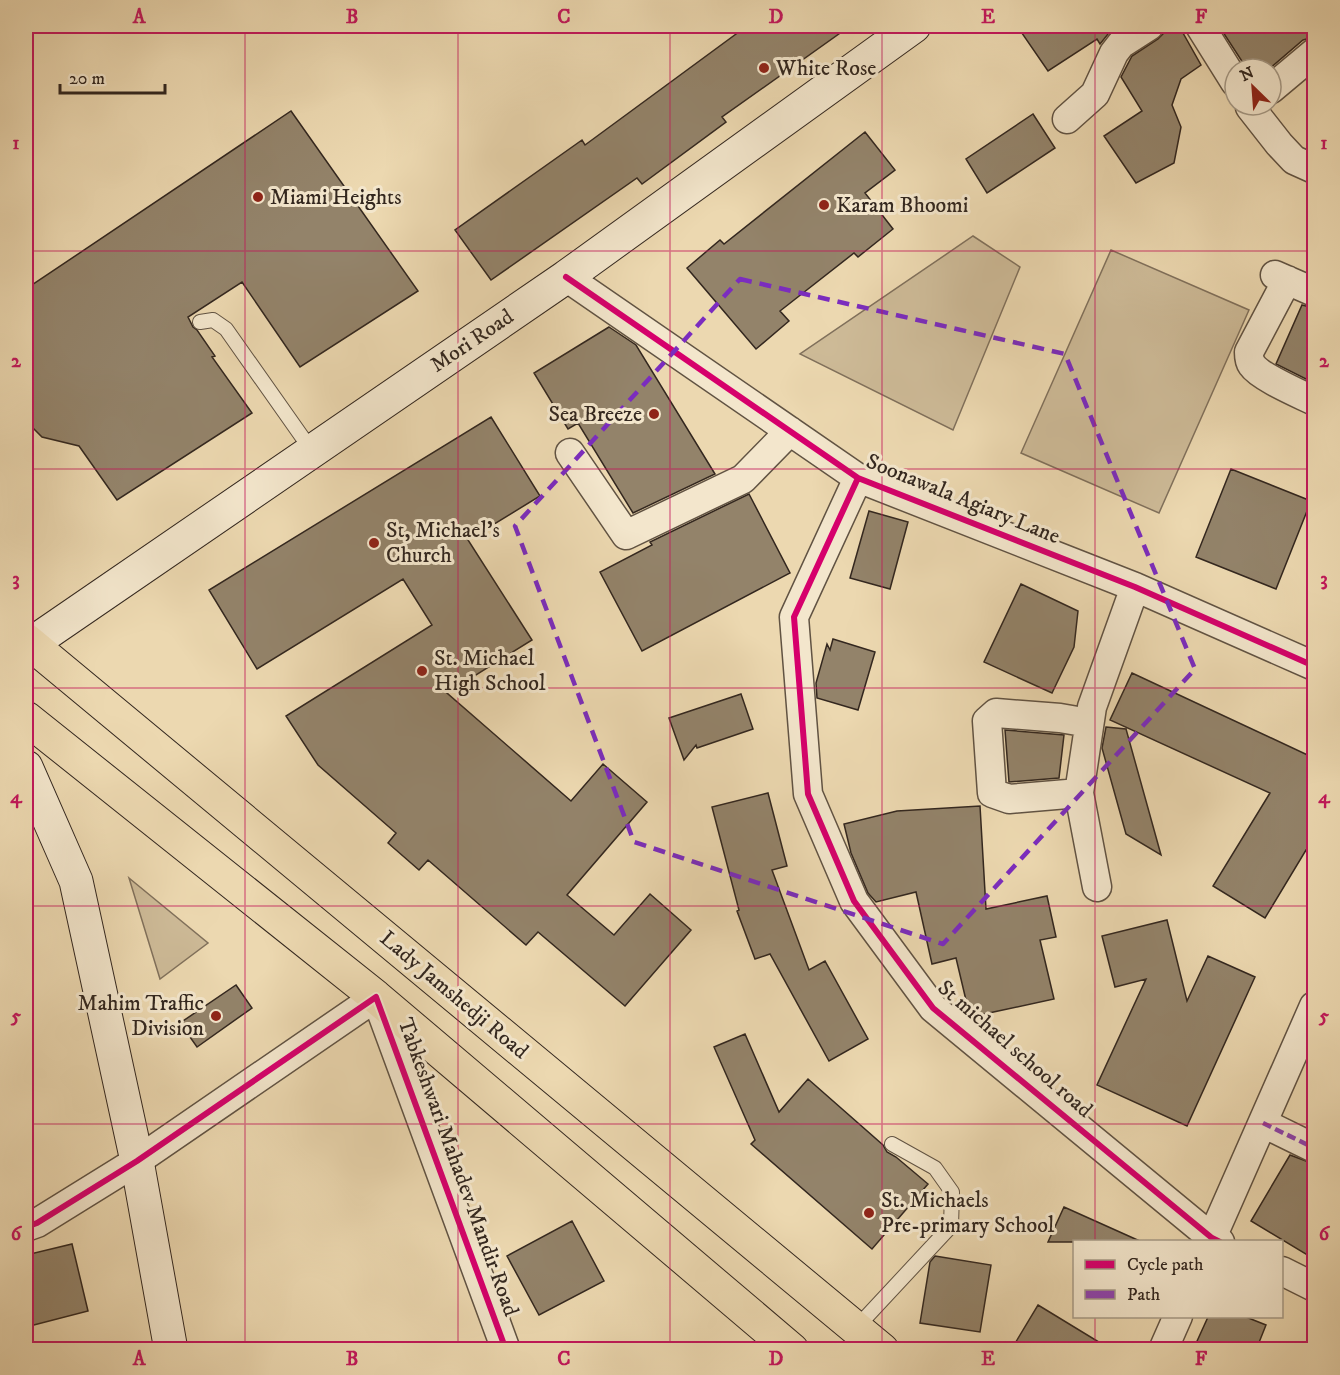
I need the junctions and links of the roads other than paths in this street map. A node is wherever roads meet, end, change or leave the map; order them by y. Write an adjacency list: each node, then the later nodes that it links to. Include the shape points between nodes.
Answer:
1 (914, 26): 10 (main road, Mori Road)
2 (1149, 26): 8 (street, via 1121,44 1095,94)
3 (1200, 26): 5 (street)
4 (1314, 53): 6 (street)
5 (1223, 63)
6 (1283, 79)
7 (1265, 117): 9 (street, via 1279,144 1294,160)
8 (1067, 119)
9 (1314, 169)
10 (566, 277): 14 (street, Soonawala Agiary Lane); 15 (main road, Mori Road)
11 (1314, 292): 13 (street, via 1281,278 1249,352 1252,366 1260,373)
12 (200, 322): 15 (lane, via 213,320 226,329)
13 (1314, 401)
14 (790, 431): 16 (street, via 743,479 626,536); 17 (street, Soonawala Agiary Lane)
15 (312, 451): 19 (main road, Mori Road)
16 (570, 453)
17 (858, 478): 18 (street, Soonawala Agiary Lane); 33 (street, St michael school road, via 794,617 808,794 854,901 933,1008)
18 (1135, 587): 20 (street, Soonawala Agiary Lane); 22 (street)
19 (27, 645): 37 (main road, Lady Jamshedji Road)
20 (1314, 666)
21 (26, 718): 26 (main road)
22 (1089, 723): 24 (street); 24 (street, via 996,713 987,721 992,793 1009,799)
23 (26, 767): 31 (main road, via 76,881)
24 (1079, 793): 25 (street)
25 (1097, 887)
26 (376, 997): 31 (street); 39 (street, Tabkeshwari Mahadev Mandir Road); 40 (main road)
27 (1314, 1006): 28 (street)
28 (1263, 1123): 30 (street); 33 (street)
29 (892, 1143): 37 (lane, via 935,1168 952,1192 951,1226)
30 (1314, 1148)
31 (137, 1161): 32 (street); 38 (main road)
32 (26, 1227)
33 (1214, 1240)
34 (1283, 1272): 35 (street)
35 (1314, 1287)
36 (1178, 1318): 42 (street)
37 (856, 1328): 41 (main road, Lady Jamshedji Road)
38 (171, 1350)
39 (506, 1350)
40 (792, 1350)
41 (882, 1350)
42 (1163, 1350)

